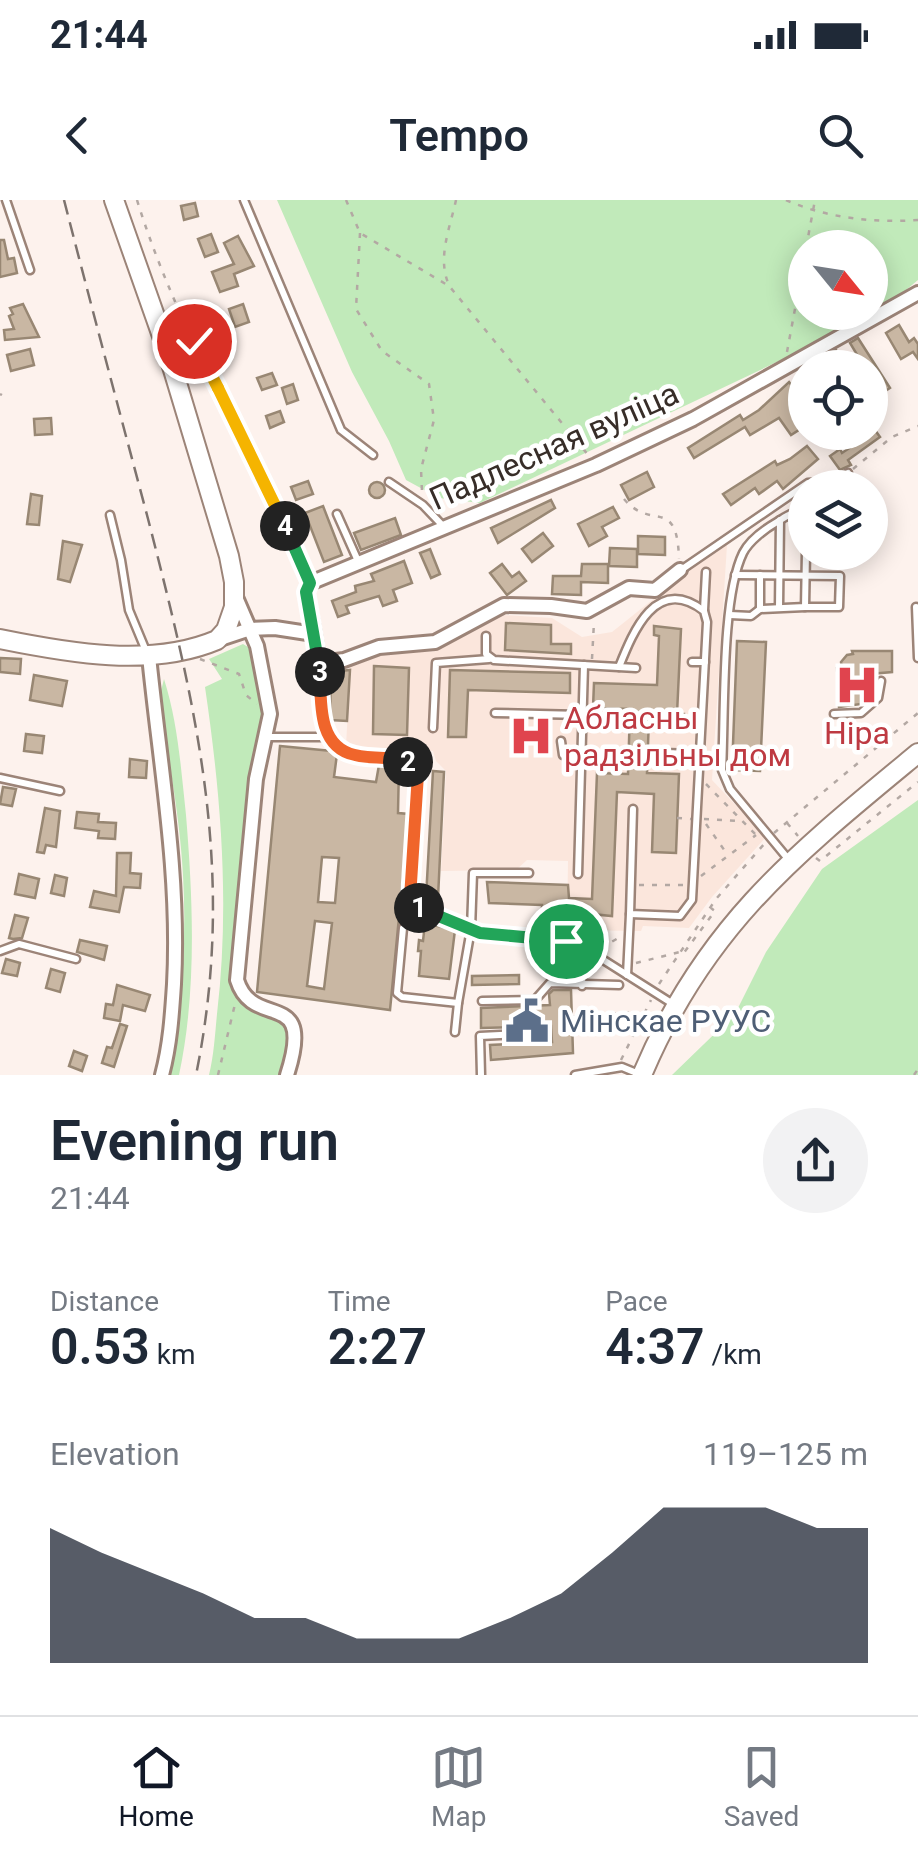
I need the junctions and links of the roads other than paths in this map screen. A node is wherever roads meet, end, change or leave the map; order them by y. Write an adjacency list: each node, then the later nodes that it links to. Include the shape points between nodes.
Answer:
1 (6, 200): 4 (lane)
2 (114, 200): 22 (street, via 188,416)
3 (244, 200): 6 (lane, via 341,430)
4 (30, 270)
5 (918, 293): 13 (street, Падлесная вуліца, via 693,419)
6 (373, 454)
7 (389, 482): 13 (lane)
8 (788, 496): 15 (lane)
9 (110, 514): 34 (lane, via 128,610)
10 (337, 514): 14 (lane)
11 (788, 515): 12 (lane)
12 (780, 520): 18 (lane, via 744,550); 20 (lane)
13 (444, 527): 14 (street, Падлесная вуліца)
14 (359, 562): 30 (street, Падлесная вуліца, via 310,583)
15 (680, 570): 39 (street, via 654,590 629,588 587,611 504,605 435,642)
16 (806, 570): 21 (lane)
17 (706, 572): 27 (lane)
18 (735, 575): 19 (lane); 28 (lane)
19 (760, 575): 20 (lane); 26 (lane)
20 (780, 575): 21 (lane); 23 (lane)
21 (806, 575): 24 (lane); 24 (lane, via 840,576 839,607)
22 (235, 594): 29 (street); 33 (street)
23 (780, 607): 24 (lane); 26 (lane)
24 (805, 607)
25 (916, 607): 35 (lane)
26 (760, 609): 28 (lane)
27 (704, 611): 38 (lane); 41 (lane, via 682,600 648,610)
28 (730, 616): 58 (lane, via 722,770 730,789)
29 (250, 629): 30 (street); 33 (street); 48 (street, via 265,676)
30 (314, 634): 39 (street)
31 (486, 636): 36 (lane)
32 (0, 638): 34 (street)
33 (218, 640): 34 (street)
34 (149, 656): 75 (street, via 176,913 172,1018)
35 (918, 658)
36 (489, 659): 40 (lane); 47 (lane, via 436,663)
37 (692, 662): 38 (lane)
38 (706, 662): 53 (lane)
39 (319, 663): 49 (lane, via 320,715)
40 (588, 665): 41 (lane); 46 (lane)
41 (619, 666): 42 (lane)
42 (636, 668)
43 (881, 680): 45 (lane, via 878,698 861,713)
44 (495, 714): 46 (lane)
45 (834, 714)
46 (582, 715): 54 (lane)
47 (433, 728)
48 (267, 737): 49 (lane); 76 (street, via 256,780 239,987 250,1002 280,1011 292,1023 296,1042)
49 (329, 737): 61 (lane, via 352,755 404,759 418,774 410,898)
50 (561, 741): 54 (lane, via 563,756)
51 (918, 752): 58 (street)
52 (660, 753): 53 (lane)
53 (700, 754): 62 (lane, via 692,900 680,916)
54 (581, 757): 60 (lane)
55 (0, 778): 56 (lane)
56 (60, 791)
57 (633, 809): 62 (lane)
58 (790, 860): 72 (street, via 719,938)
59 (528, 873): 63 (lane, via 473,873)
60 (578, 874)
61 (416, 906): 63 (lane); 71 (lane, via 403,928 397,993)
62 (630, 914): 67 (lane)
63 (471, 929): 64 (lane); 71 (lane)
64 (583, 948): 67 (lane); 69 (lane)
65 (0, 951): 66 (lane, via 19,944)
66 (76, 959)
67 (627, 975): 72 (lane)
68 (619, 985): 69 (lane)
69 (582, 986): 70 (lane, via 550,983 535,1000)
70 (482, 1001)
71 (458, 1003): 73 (lane)
72 (677, 1006): 79 (street)
73 (454, 1032)
74 (544, 1033): 77 (lane, via 480,1036)
75 (162, 1075)
76 (288, 1075)
77 (481, 1075)
78 (574, 1075): 79 (lane, via 626,1067)
79 (641, 1075)

